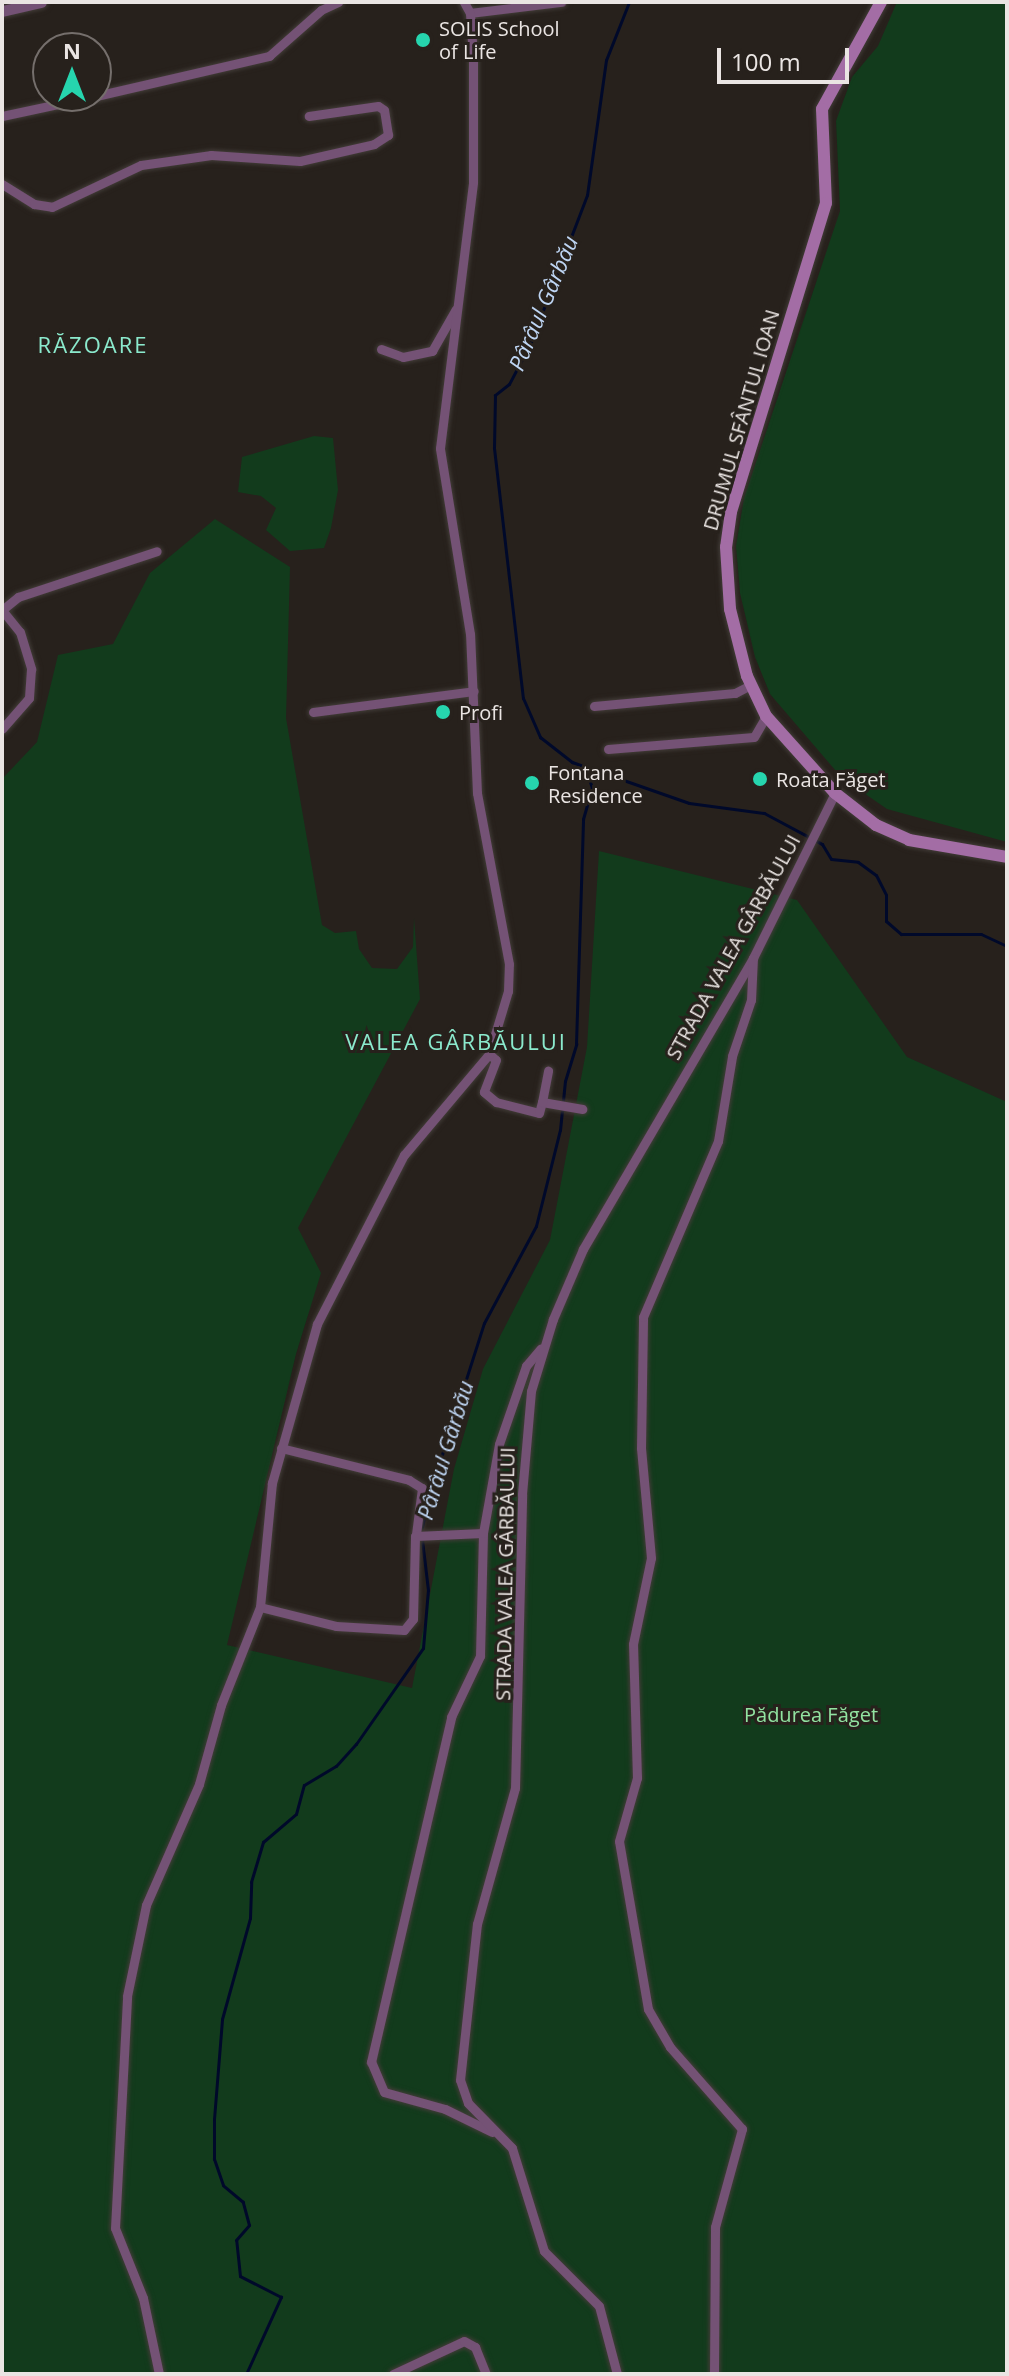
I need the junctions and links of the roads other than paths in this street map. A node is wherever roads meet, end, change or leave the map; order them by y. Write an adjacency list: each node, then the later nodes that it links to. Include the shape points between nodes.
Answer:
1 (41, 2): 6 (street)
2 (338, 2): 7 (street, via 321,10 269,56)
3 (561, 2): 5 (street)
4 (881, 2): 16 (main road, DRUMUL SFÂNTUL IOAN, via 823,103 826,203 728,526 730,609)
5 (466, 7): 12 (street, via 473,182)
6 (2, 11)
7 (112, 92)
8 (32, 110): 9 (street)
9 (2, 116)
10 (309, 116): 11 (street, via 378,106 384,110 388,135 374,144 300,161 211,155 141,165 52,207 34,204)
11 (2, 184)
12 (461, 299): 13 (street, via 432,351 403,357); 17 (street, via 440,448)
13 (381, 349)
14 (157, 551): 15 (street, via 29,593)
15 (2, 610): 21 (street, via 20,632 31,669 29,698)
16 (751, 685): 18 (street, via 735,693); 20 (main road, DRUMUL SFÂNTUL IOAN)
17 (474, 691): 19 (street); 26 (street, via 477,793 509,964)
18 (594, 706)
19 (313, 712)
20 (766, 716): 22 (street, via 754,737); 23 (main road, DRUMUL SFÂNTUL IOAN)
21 (2, 729)
22 (608, 749)
23 (835, 793): 24 (main road, DRUMUL SFÂNTUL IOAN, via 876,825 909,840); 25 (street, STRADA VALEA GÂRBĂULUI)
24 (1007, 857)
25 (753, 958): 30 (street, STRADA VALEA GÂRBĂULUI, via 583,1249); 40 (street, via 751,1000 732,1056 718,1141 643,1317 641,1448 651,1558 633,1644 637,1778 619,1841 648,2009 670,2047 742,2129 718,2205 712,2251)
26 (489, 1054): 28 (street, via 496,1060 484,1092 496,1102 539,1113); 31 (street, via 404,1155 331,1290)
27 (548, 1071): 28 (street)
28 (542, 1102): 29 (street)
29 (582, 1109)
30 (543, 1346): 32 (street, via 526,1366 499,1444); 35 (street, STRADA VALEA GÂRBĂULUI, via 531,1391 524,1467 515,1788 477,1924 460,2062 463,2095)
31 (281, 1448): 33 (street, via 409,1480 422,1488); 34 (street, via 265,1521)
32 (483, 1533): 33 (street); 35 (street, via 480,1656 451,1717 371,2062 384,2092 445,2109)
33 (420, 1534): 34 (street, via 413,1619 404,1630 336,1626)
34 (260, 1607): 36 (street, via 221,1705 199,1784 154,1879 127,1996 115,2228 143,2298)
35 (502, 2137): 39 (street, STRADA VALEA GÂRBĂULUI, via 515,2156 544,2251 599,2306)
36 (159, 2374)
37 (393, 2374): 38 (street, via 464,2341 475,2347)
38 (486, 2374)
39 (617, 2374)
40 (714, 2374)

